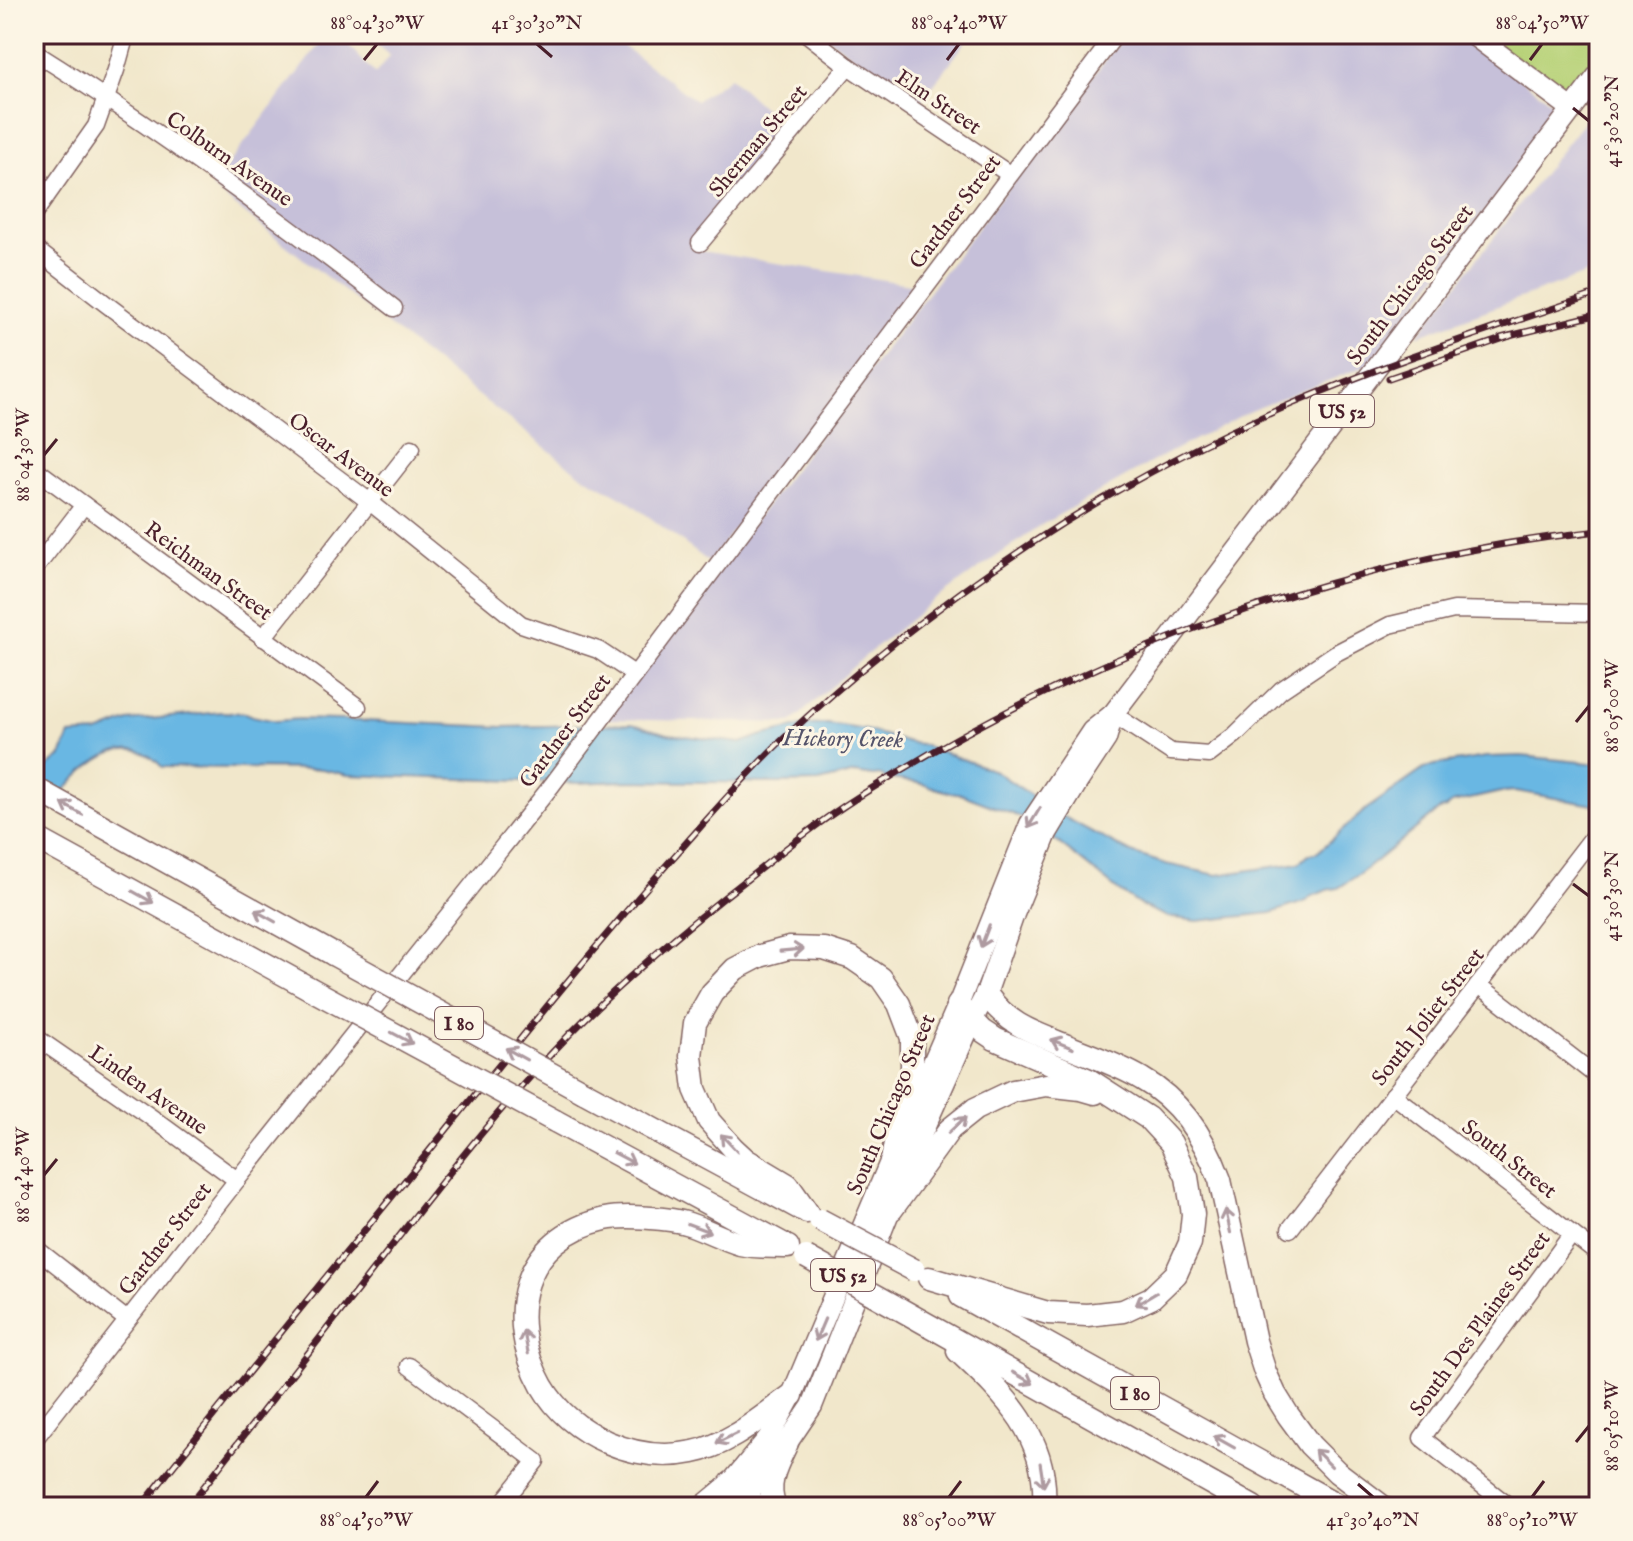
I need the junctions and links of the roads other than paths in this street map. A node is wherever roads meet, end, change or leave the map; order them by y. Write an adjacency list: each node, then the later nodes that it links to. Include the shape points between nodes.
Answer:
1 (126, 34): 8 (street)
2 (807, 34): 6 (street, Elm Street)
3 (1116, 34): 10 (street, Gardner Street)
4 (1472, 34): 9 (main road)
5 (34, 52): 8 (street, Colburn Avenue)
6 (848, 66): 10 (street, Elm Street); 12 (street, Sherman Street)
7 (1599, 74): 9 (main road, South Chicago Street)
8 (107, 97): 11 (street, via 96,126); 14 (street, Colburn Avenue)
9 (1572, 109): 24 (main road, South Chicago Street / US 52)
10 (1009, 174): 22 (street, Gardner Street)
11 (34, 214)
12 (700, 243)
13 (34, 248): 17 (street, Oscar Avenue)
14 (394, 308)
15 (412, 448): 17 (street)
16 (34, 468): 18 (street, Reichman Street)
17 (370, 502): 21 (street); 22 (street, Oscar Avenue, via 521,624 598,650)
18 (84, 505): 19 (street); 21 (street, Reichman Street)
19 (34, 570)
20 (1599, 613): 24 (street, via 1454,610 1390,625 1281,690 1209,755 1171,752)
21 (263, 638): 23 (street, Reichman Street)
22 (634, 674): 37 (street, Gardner Street, via 552,785)
23 (358, 707)
24 (1113, 714): 28 (main road, South Chicago Street / US 52, via 1092,731 1047,833)
25 (34, 788): 39 (highway, I 80, one-way to 25, bridge)
26 (1599, 829): 29 (street, South Joliet Street)
27 (34, 837): 43 (highway, I 80, one-way to 43, bridge)
28 (1021, 872): 30 (main road, South Chicago Street / US 52); 31 (main road, South Chicago Street / US 52, one-way to 31)
29 (1479, 985): 33 (street); 34 (street, South Joliet Street)
30 (986, 994): 31 (main road, South Chicago Street / US 52); 59 (highway, one-way to 30, via 1310,1445 1275,1394 1251,1329 1220,1180 1190,1121 1141,1078 1020,1027)
31 (965, 1013): 35 (highway, via 995,1039 1089,1080); 36 (main road, South Chicago Street / US 52); 38 (main road, South Chicago Street / US 52)
32 (34, 1036): 37 (street, Linden Avenue)
33 (1599, 1078)
34 (1393, 1095): 40 (street, South Joliet Street); 41 (street, South Street)
35 (1119, 1099): 38 (highway, one-way to 35, via 950,1129 975,1109 1013,1091 1046,1085); 45 (highway, one-way to 45, via 1148,1118 1171,1143 1189,1189 1190,1243 1176,1274 1151,1298 1123,1311 1048,1313)
36 (893, 1155): 39 (highway, one-way to 36, via 788,1185 733,1148 709,1121 695,1089 695,1023 712,993 735,969 789,948 824,949 852,958 881,978 899,1004 912,1038 912,1074); 49 (main road, South Chicago Street / US 52, one-way to 49)
37 (237, 1180): 46 (street, Gardner Street)
38 (892, 1209): 51 (main road, South Chicago Street / US 52, via 812,1406)
39 (814, 1216): 45 (highway, I 80, bridge)
40 (1290, 1229)
41 (1572, 1234): 44 (street, South Street); 60 (street, South Des Plaines Street, via 1422,1438)
42 (34, 1247): 46 (street)
43 (797, 1252): 47 (highway, I 80, bridge); 49 (highway, one-way to 43, via 732,1437 694,1452 658,1455 624,1449 592,1435 543,1387 528,1353 522,1320 525,1288 550,1246 571,1231 607,1219 686,1223 743,1245)
44 (1599, 1255)
45 (922, 1274): 58 (highway, I 80, one-way to 45)
46 (127, 1320): 50 (street, Gardner Street)
47 (931, 1326): 56 (highway, one-way to 56, via 994,1384 1029,1432 1041,1465); 57 (highway, I 80, one-way to 57)
48 (409, 1366): 53 (street, via 536,1461)
49 (792, 1395): 52 (main road, South Chicago Street / US 52)
50 (34, 1440)
51 (787, 1443): 52 (main road, South Chicago Street / US 52); 55 (highway, via 770,1487)
52 (742, 1499): 54 (main road, South Chicago Street / US 52)
53 (499, 1507)
54 (702, 1507)
55 (775, 1507)
56 (1044, 1507)
57 (1253, 1507)
58 (1341, 1507)
59 (1383, 1507)
60 (1510, 1507)

